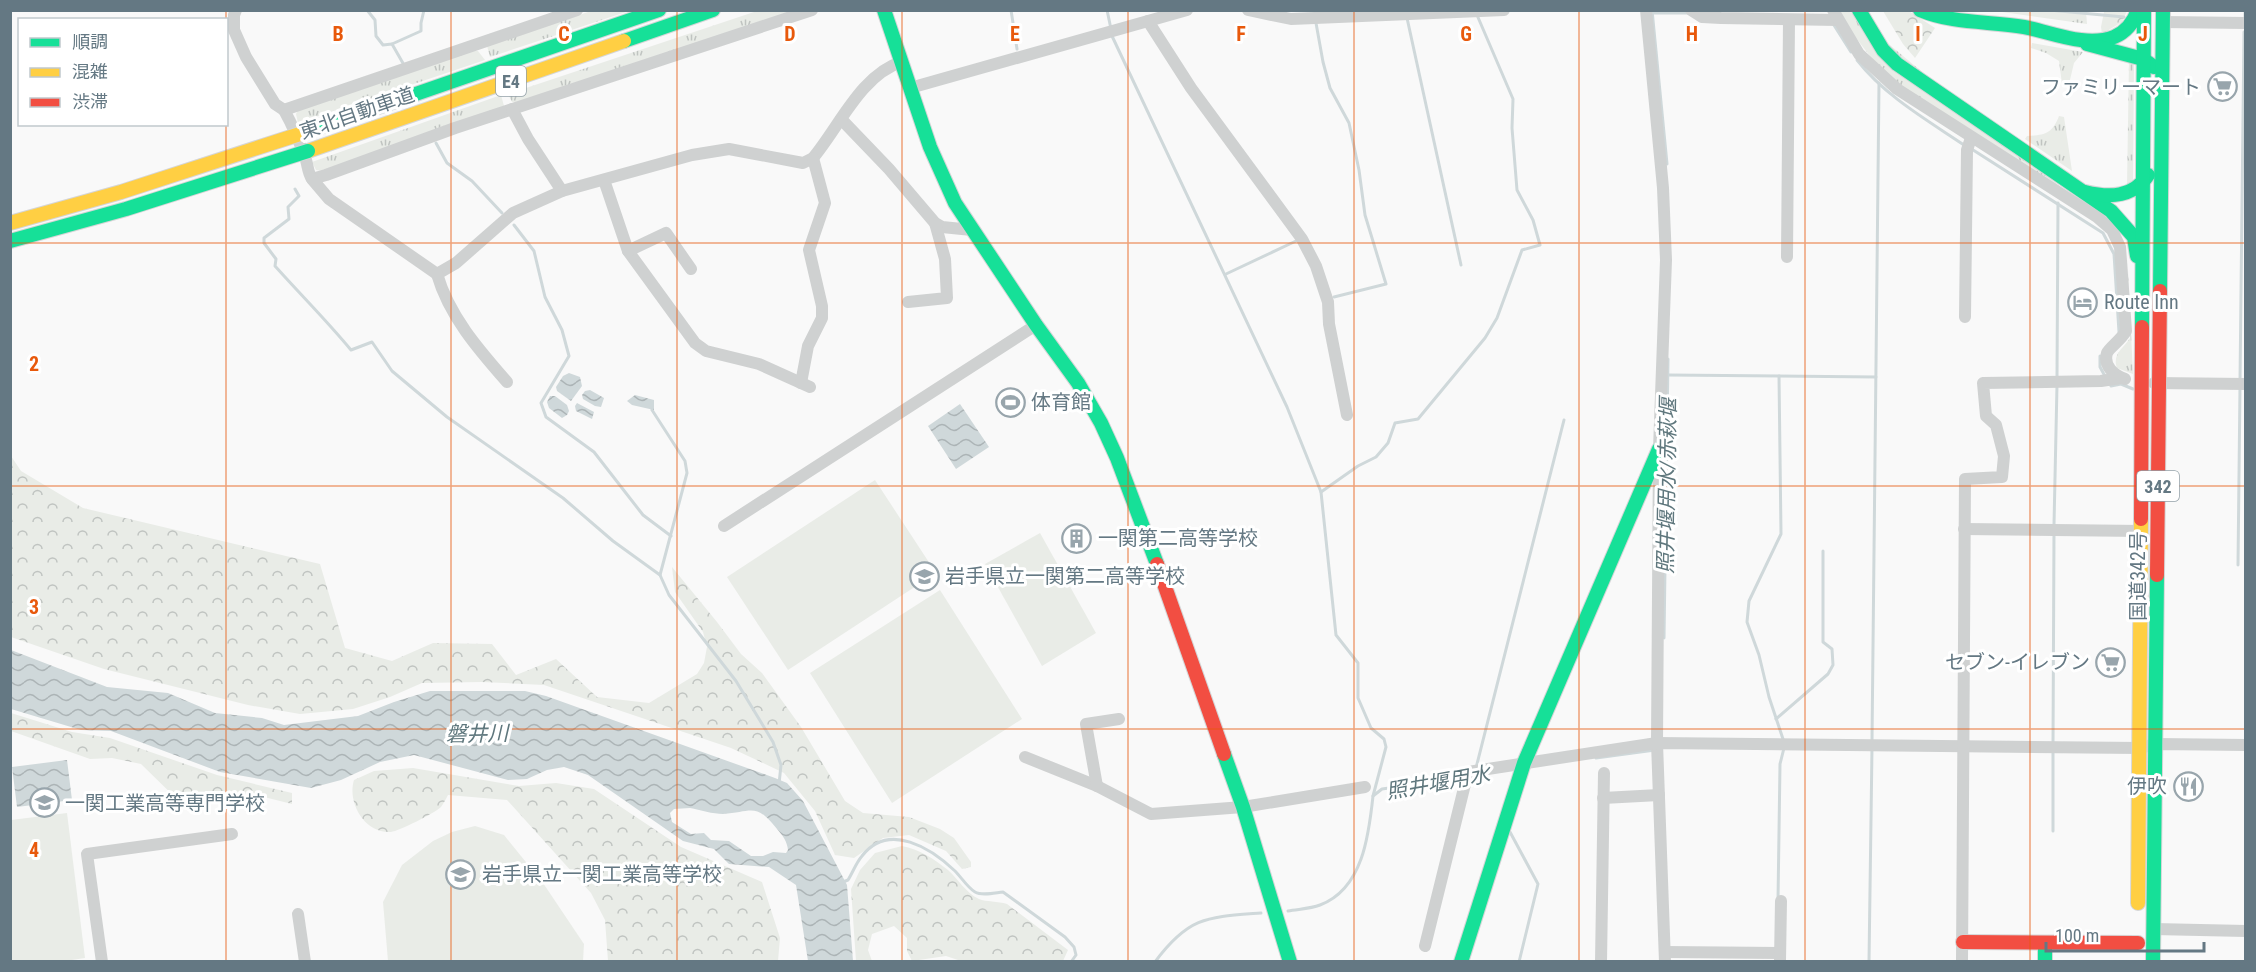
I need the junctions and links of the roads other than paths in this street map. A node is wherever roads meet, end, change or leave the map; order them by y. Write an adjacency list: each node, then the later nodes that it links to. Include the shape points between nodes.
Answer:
1 (236, 10): 32 (street, via 234,30 246,57 275,104)
2 (577, 10): 32 (street)
3 (659, 10): 41 (main road, 東北自動車道 / E4, bridge, via 300,134)
4 (713, 10): 44 (main road, 東北自動車道 / E4, bridge, via 308,151 137,206)
5 (812, 10): 31 (street)
6 (884, 10): 26 (main road)
7 (1187, 10): 20 (street)
8 (1248, 10): 9 (street, via 1291,19)
9 (1504, 10)
10 (1646, 10): 59 (street, via 1666,260)
11 (1691, 10): 19 (street, via 1720,18)
12 (1859, 10): 28 (main road, via 1883,50)
13 (1920, 10): 21 (main road, via 1939,18)
14 (1949, 10): 21 (main road)
15 (2138, 10): 23 (main road, via 2115,37)
16 (2144, 10): 25 (main road, 国道342号 / 342)
17 (1835, 15): 19 (street); 34 (street, via 1859,54 1897,89)
18 (2163, 16): 22 (street); 27 (main road, 国道342号 / 342)
19 (1789, 20): 46 (street)
20 (1148, 21): 29 (street); 58 (street, via 1191,88 1302,239 1316,266 1328,302)
21 (1981, 21): 23 (main road)
22 (2246, 23)
23 (2066, 36): 25 (main road, via 2096,48)
24 (1900, 49): 28 (main road)
25 (2143, 58): 27 (main road); 38 (main road, 国道342号 / 342)
26 (901, 62): 29 (main road); 33 (street, via 888,66 872,79)
27 (2161, 73): 30 (main road, 国道342号 / 342)
28 (1921, 81): 40 (main road)
29 (910, 88): 43 (main road, via 939,170)
30 (2160, 98): 38 (main road, via 2156,107 2155,160); 56 (main road, 国道342号 / 342)
31 (512, 109): 36 (street); 39 (street)
32 (284, 110): 36 (street, via 304,154)
33 (842, 119): 35 (street); 42 (street)
34 (1971, 138): 50 (street, via 1967,150); 53 (street, via 2097,217 2112,231 2120,247 2126,331 2107,353 2107,361)
35 (813, 158): 37 (street, via 803,163 729,149 692,155); 45 (street, via 825,203 809,250 822,318 808,345 805,385 759,364 706,351 695,343)
36 (306, 172): 48 (street, via 329,199)
37 (604, 180): 39 (street); 45 (street)
38 (2143, 185): 40 (main road, via 2134,191 2108,196); 52 (main road, 国道342号 / 342)
39 (562, 191): 48 (street, via 513,213)
40 (2082, 191): 52 (main road, via 2111,211 2134,237)
41 (10, 223)
42 (935, 223): 43 (street); 49 (street, via 945,259 947,298)
43 (972, 230): 51 (main road)
44 (10, 241)
45 (628, 252): 47 (street, via 666,233)
46 (1787, 257)
47 (691, 269)
48 (437, 274): 54 (street, via 441,289 471,340)
49 (908, 302)
50 (1965, 316)
51 (1036, 325): 60 (street); 76 (main road, via 1078,383 1117,458)
52 (2143, 336): 55 (main road, 国道342号 / 342)
53 (2121, 378): 55 (street); 61 (street, via 1983,383 1986,416 1996,425 2004,456 2002,477 1965,479)
54 (507, 382)
55 (2142, 383): 56 (street); 62 (main road, 国道342号 / 342)
56 (2158, 383): 57 (street); 65 (main road, 国道342号 / 342)
57 (2246, 384)
58 (1347, 415)
59 (1659, 449): 64 (street); 70 (main road)
60 (724, 526)
61 (1964, 529): 62 (street); 66 (street)
62 (2142, 531): 68 (main road, 国道342号 / 342)
63 (1119, 719): 72 (street, via 1086,724)
64 (1657, 742): 66 (street); 70 (street); 74 (street)
65 (2156, 744): 67 (street); 68 (street); 80 (main road, 国道342号 / 342)
66 (1962, 745): 68 (street); 82 (street)
67 (2246, 745)
68 (2140, 748): 83 (main road, 国道342号 / 342, via 2138,937)
69 (1025, 757): 72 (street)
70 (1524, 764): 84 (street, via 1468,772); 90 (main road)
71 (1604, 773): 75 (street)
72 (1097, 786): 76 (street, via 1151,814)
73 (1365, 787): 76 (street)
74 (1659, 795): 75 (street); 85 (street)
75 (1604, 798): 91 (street)
76 (1244, 807): 89 (main road)
77 (232, 834): 87 (street, via 87,854)
78 (1781, 902): 86 (street)
79 (298, 914): 88 (street)
80 (2154, 929): 81 (street); 94 (main road, 国道342号 / 342)
81 (2246, 931)
82 (1962, 942): 83 (main road); 92 (street)
83 (2045, 943): 93 (main road)
84 (1425, 946)
85 (1665, 957): 86 (street)
86 (1780, 957)
87 (102, 962)
88 (305, 962)
89 (1290, 962)
90 (1461, 962)
91 (1601, 962)
92 (1962, 962)
93 (2045, 962)
94 (2153, 962)

